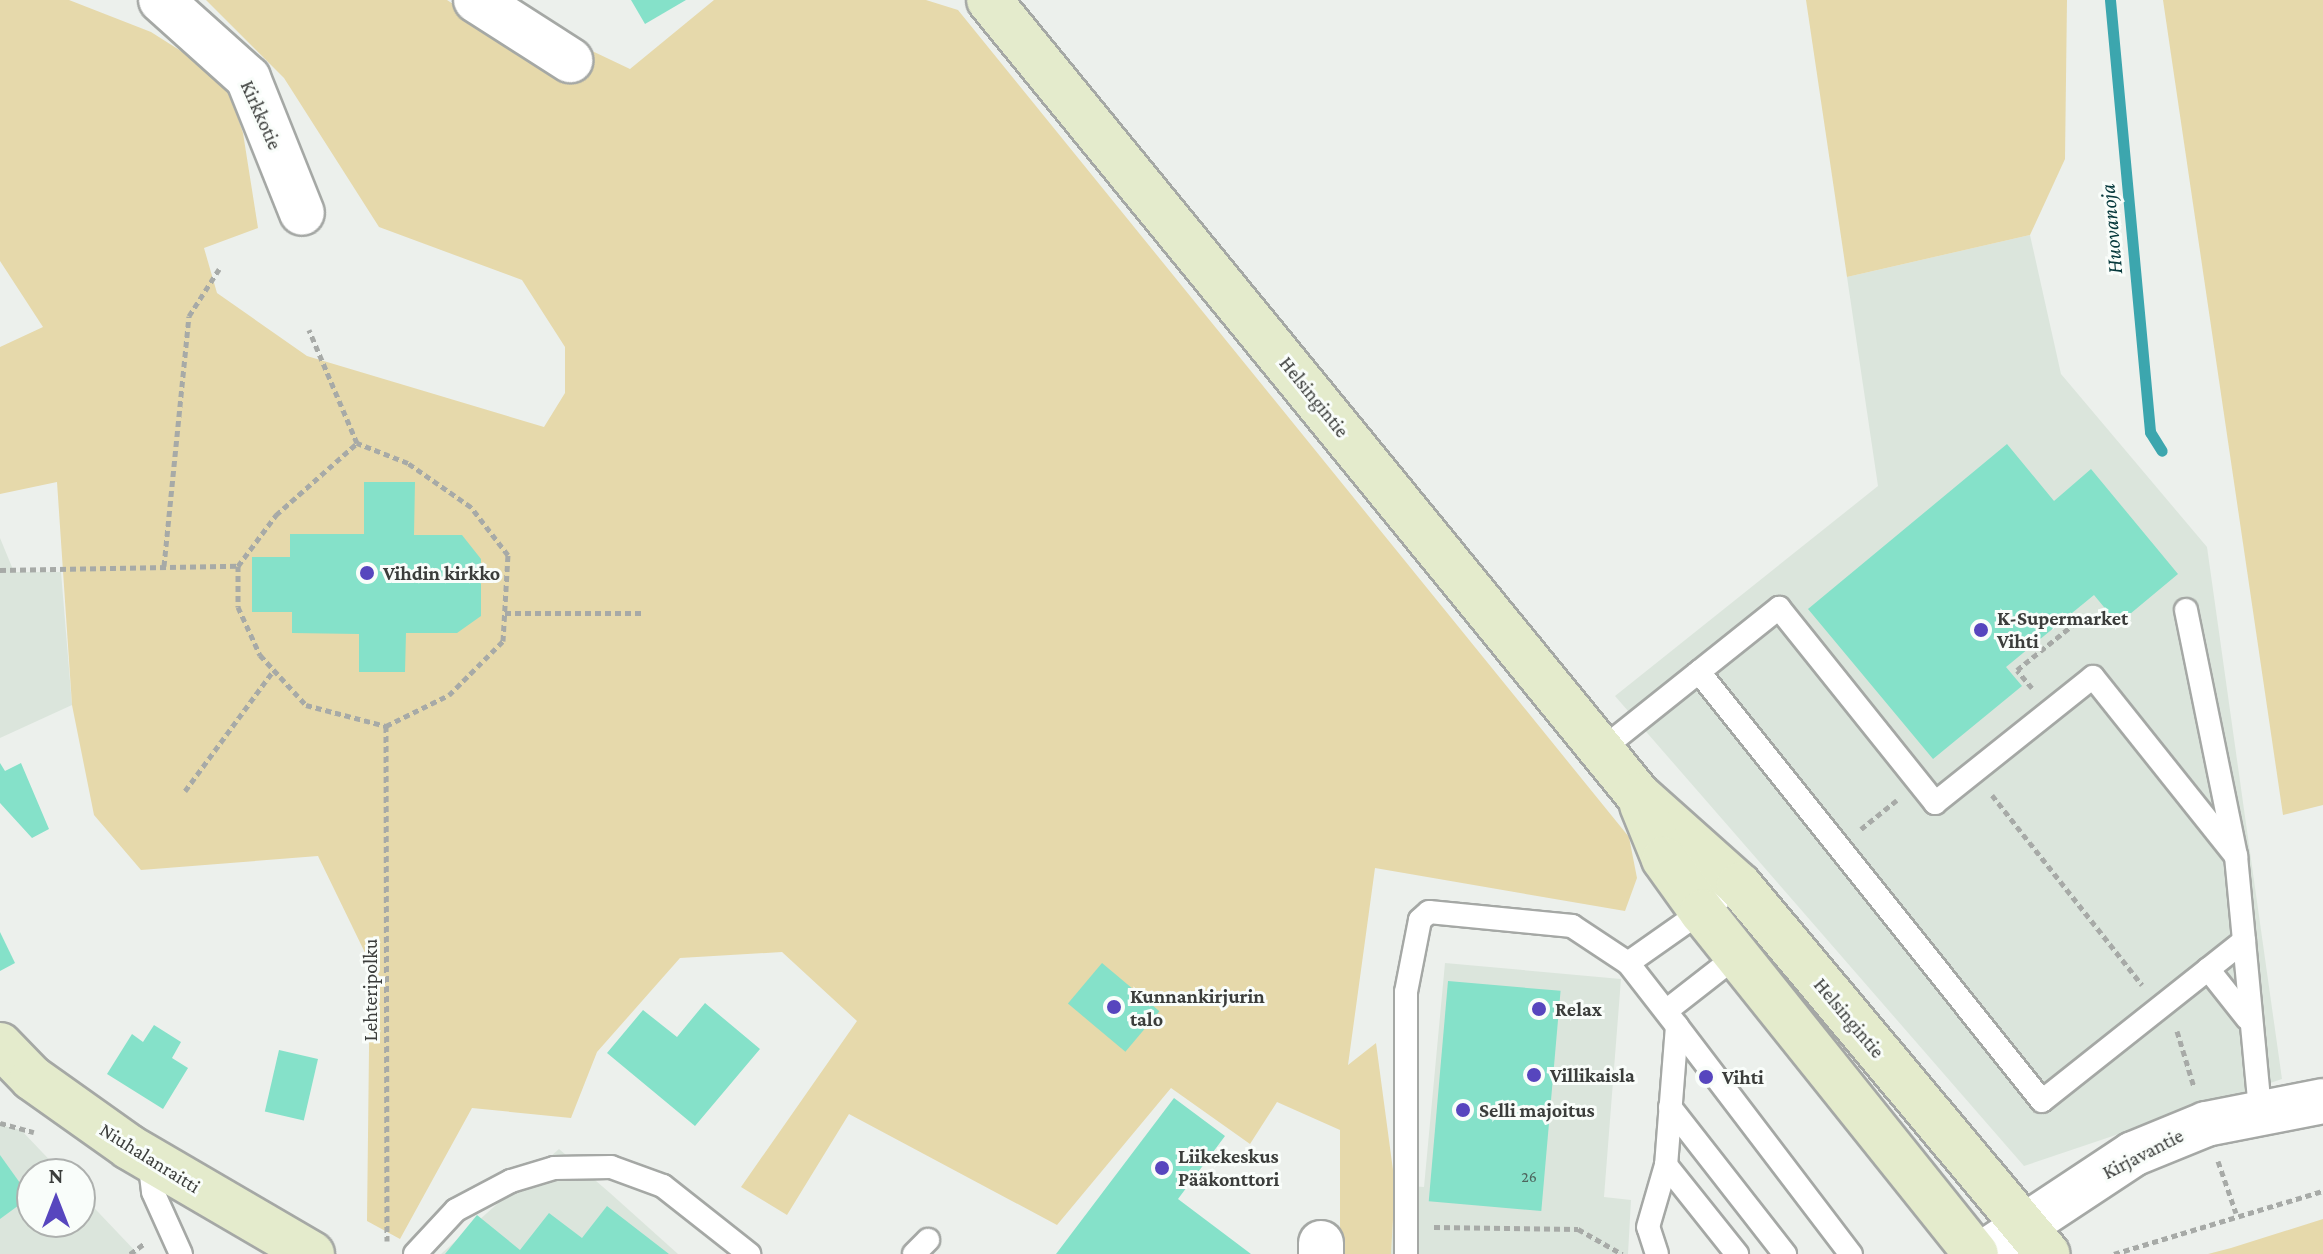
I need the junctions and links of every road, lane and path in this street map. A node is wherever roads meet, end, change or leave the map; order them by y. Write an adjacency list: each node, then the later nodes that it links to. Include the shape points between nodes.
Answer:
1 (161, 0): 5 (street, Kirkkotie, via 248,78)
2 (476, 0): 4 (street)
3 (989, 0): 18 (street, Helsingintie)
4 (570, 60)
5 (302, 213)
6 (219, 269): 9 (path, via 189,316)
7 (309, 330): 8 (path)
8 (357, 443): 10 (path, via 276,515); 13 (path, via 408,463 471,507 508,555)
9 (164, 566): 10 (path); 11 (path)
10 (238, 566): 15 (path, via 238,607)
11 (0, 570)
12 (2186, 610): 22 (lane)
13 (505, 613): 14 (path); 17 (path, via 503,641 449,695)
14 (643, 613)
15 (274, 670): 17 (path, via 306,705); 20 (path)
16 (1699, 672): 18 (lane); 19 (lane, via 1779,608 1935,803); 29 (lane, via 2042,1101)
17 (386, 726): 44 (path, Lehteripolku)
18 (1601, 750): 21 (street, Helsingintie)
19 (1974, 772): 22 (lane, via 2093,677); 30 (path)
20 (185, 791)
21 (1638, 795): 23 (street, Helsingintie); 24 (street, Helsingintie, via 1664,859)
22 (2236, 856): 26 (lane)
23 (1739, 885): 24 (lane); 25 (street, Helsingintie)
24 (1702, 912): 27 (street, Helsingintie); 28 (lane)
25 (1774, 928): 27 (lane); 41 (street, Helsingintie)
26 (2244, 941): 29 (lane); 32 (lane)
27 (1738, 955): 31 (lane); 53 (street, Helsingintie)
28 (1628, 963): 31 (lane); 47 (lane, via 1572,926 1429,912 1420,920 1406,992)
29 (2208, 969): 32 (lane)
30 (2144, 987)
31 (1671, 1018): 35 (lane); 52 (lane)
32 (2247, 1018): 36 (lane)
33 (0, 1045): 37 (street, Niuhalanraitti, via 32,1078)
34 (2323, 1101): 36 (street, Kirjavantie)
35 (1670, 1107): 38 (lane); 51 (lane)
36 (2260, 1110): 41 (street, Kirjavantie, via 2133,1154)
37 (149, 1159): 42 (lane, via 153,1192); 43 (street, Niuhalanraitti)
38 (1666, 1165): 49 (lane, via 1648,1227); 50 (lane)
39 (2323, 1191): 55 (path)
40 (1441, 1226): 48 (path, via 1578,1229)
41 (2035, 1239): 54 (street, Kirjavantie)
42 (181, 1254)
43 (312, 1254)
44 (390, 1254)
45 (415, 1254): 46 (lane, via 456,1210 511,1181 554,1168 611,1167 663,1186)
46 (749, 1254)
47 (1406, 1254)
48 (1622, 1254)
49 (1657, 1254)
50 (1737, 1254)
51 (1785, 1254)
52 (1851, 1254)
53 (1976, 1254)
54 (1982, 1254)
55 (2114, 1254)

